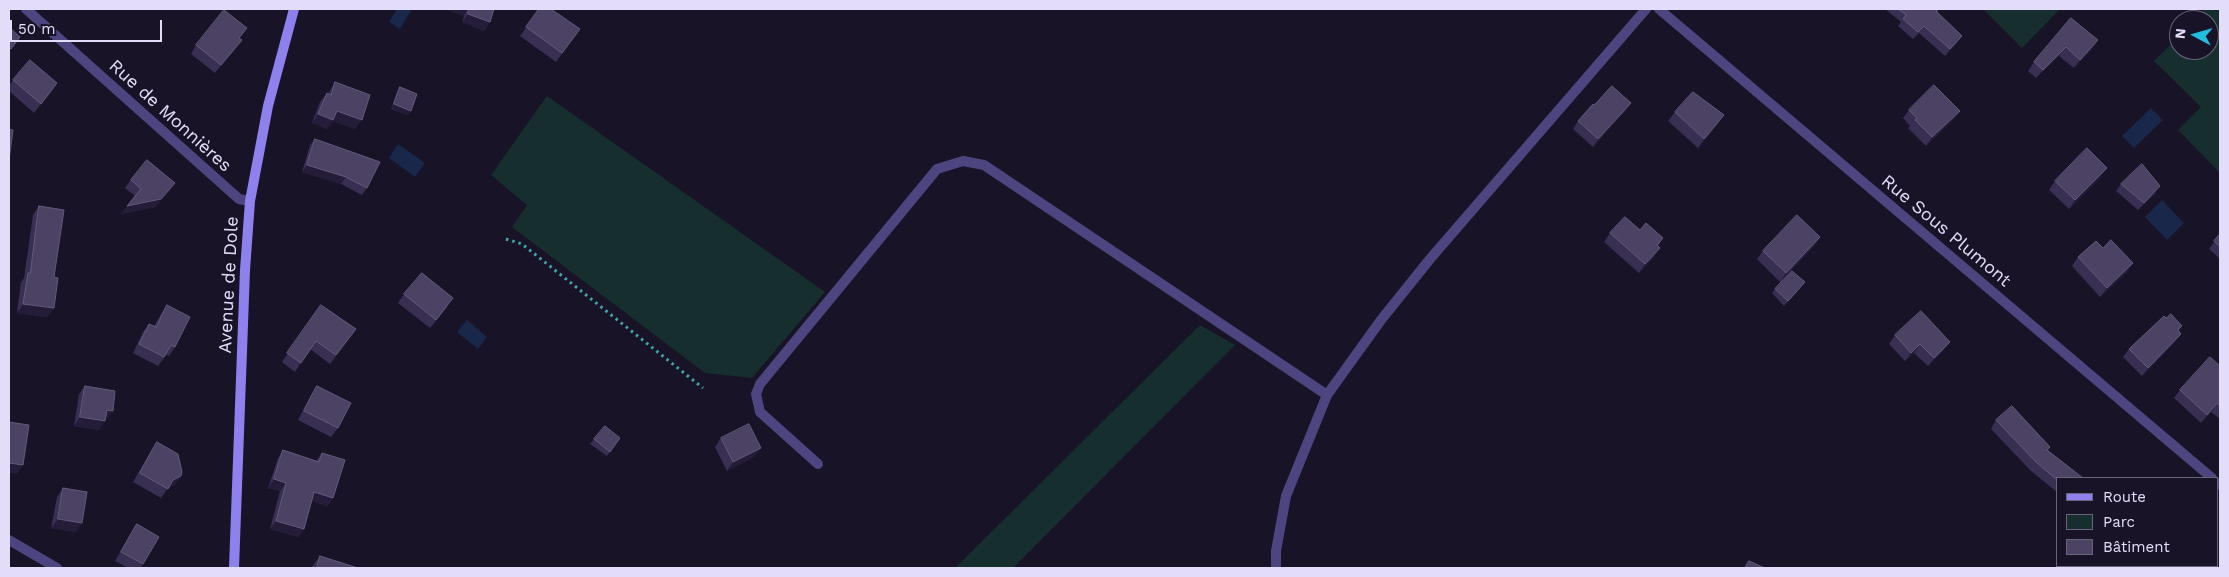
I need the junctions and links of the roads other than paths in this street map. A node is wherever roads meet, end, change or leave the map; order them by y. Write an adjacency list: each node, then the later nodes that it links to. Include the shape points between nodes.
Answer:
1 (26, 9): 5 (street, Rue de Monnières, via 239,199)
2 (294, 9): 5 (main road, Avenue de Dole, via 268,106)
3 (1646, 9): 6 (street, via 1430,260)
4 (1659, 9): 8 (street, Rue Sous Plumont)
5 (250, 201): 11 (main road, Avenue de Dole)
6 (1326, 395): 7 (street, via 984,166 963,161 937,169 760,384 756,394 760,412); 12 (street, via 1286,496)
7 (818, 464)
8 (2211, 477)
9 (9, 540): 10 (street)
10 (57, 568)
11 (234, 568)
12 (1276, 568)

